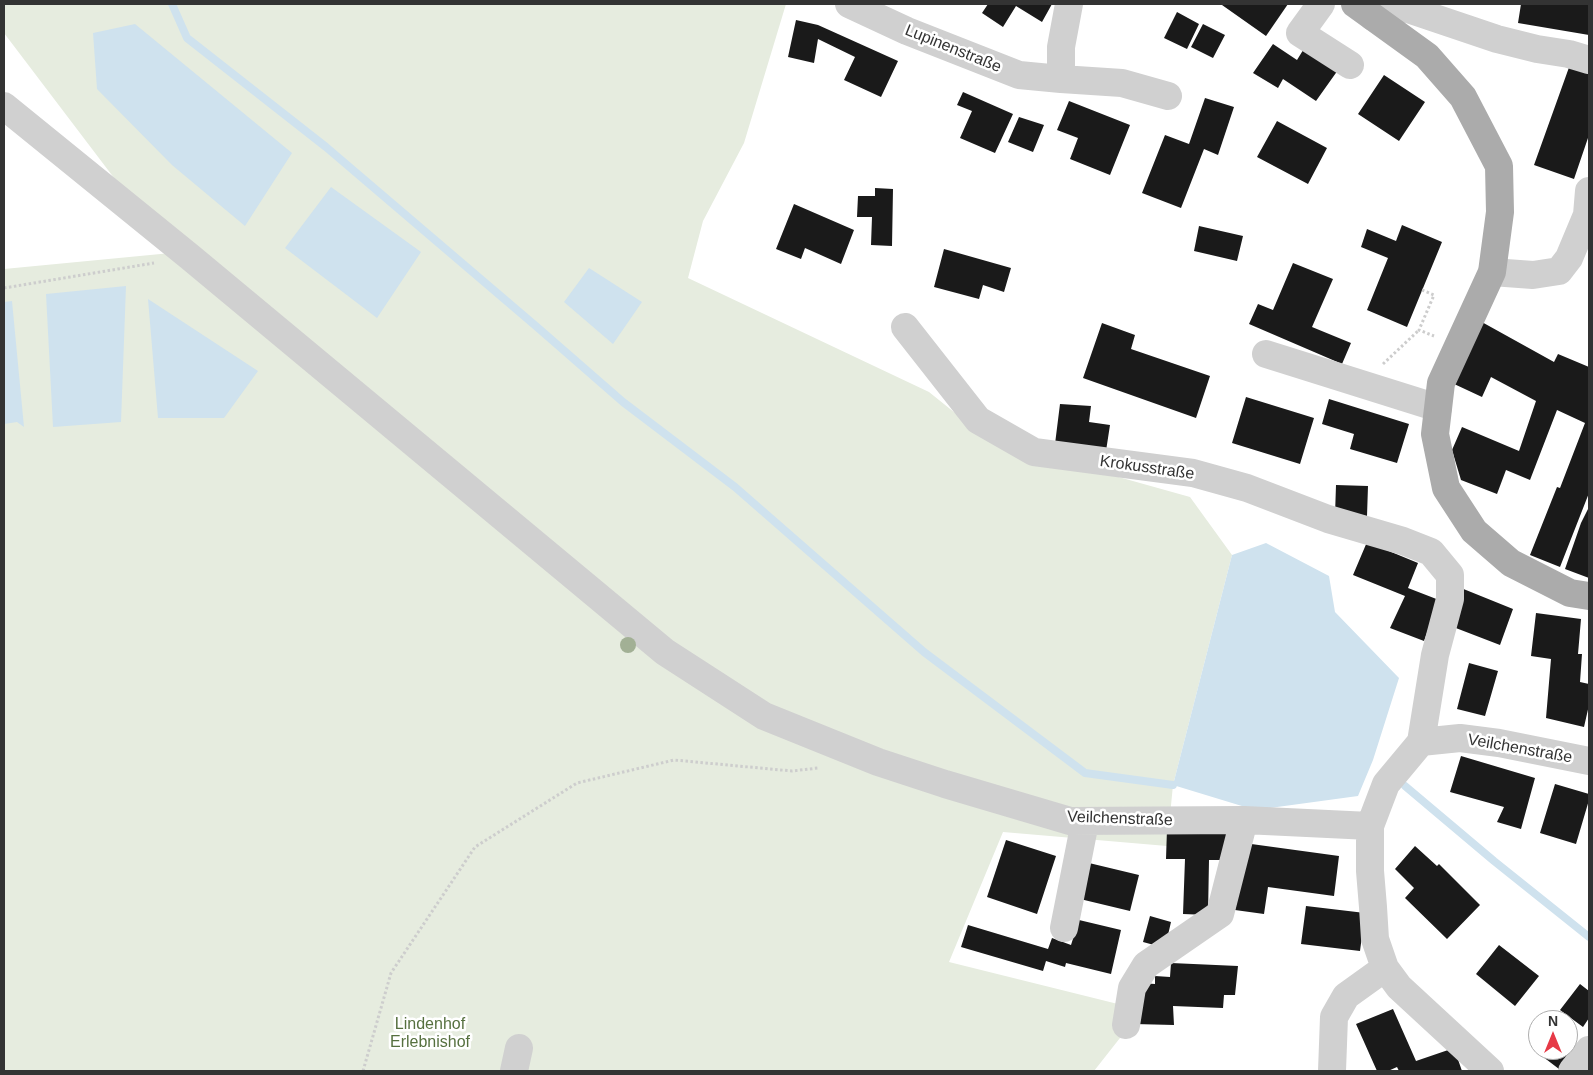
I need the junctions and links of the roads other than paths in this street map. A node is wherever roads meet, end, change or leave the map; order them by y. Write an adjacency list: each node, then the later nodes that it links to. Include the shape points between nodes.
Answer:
1 (849, 4): 7 (street, Lupinenstraße, via 1019,75)
2 (1069, 4): 7 (street, via 1061,47)
3 (1321, 4): 6 (street, via 1300,33)
4 (1364, 10): 5 (street, via 1408,9 1497,38); 11 (main road, via 1427,56 1463,97 1499,166 1500,212)
5 (1589, 60)
6 (1350, 65)
7 (1061, 79): 8 (street, Lupinenstraße, via 1122,83)
8 (1168, 96)
9 (4, 106): 19 (street, Veilchenstraße, via 665,652 764,716 878,762 1070,821)
10 (1589, 191): 11 (street, via 1587,215 1569,258 1558,272)
11 (1492, 272): 14 (main road, via 1440,383)
12 (905, 327): 16 (street, Krokusstraße, via 978,420 1034,452 1193,473 1248,488 1328,519 1431,552 1450,575 1450,599 1435,655)
13 (1266, 354): 14 (street)
14 (1438, 408): 15 (main road, via 1436,434 1446,488 1474,532 1511,563 1570,592)
15 (1589, 596)
16 (1421, 742): 17 (street, Veilchenstraße, via 1460,738); 20 (street, via 1386,784)
17 (1589, 761)
18 (1244, 820): 19 (street, Veilchenstraße); 20 (street, Veilchenstraße); 23 (street, via 1220,914 1146,965 1132,988)
19 (1085, 822): 21 (street)
20 (1370, 826): 22 (street, via 1375,939)
21 (1064, 928)
22 (1385, 968): 25 (street, via 1346,996 1334,1016); 26 (street, via 1399,987)
23 (1126, 1025)
24 (1589, 1050): 27 (street)
25 (1332, 1071)
26 (1490, 1071)
27 (1572, 1071)

